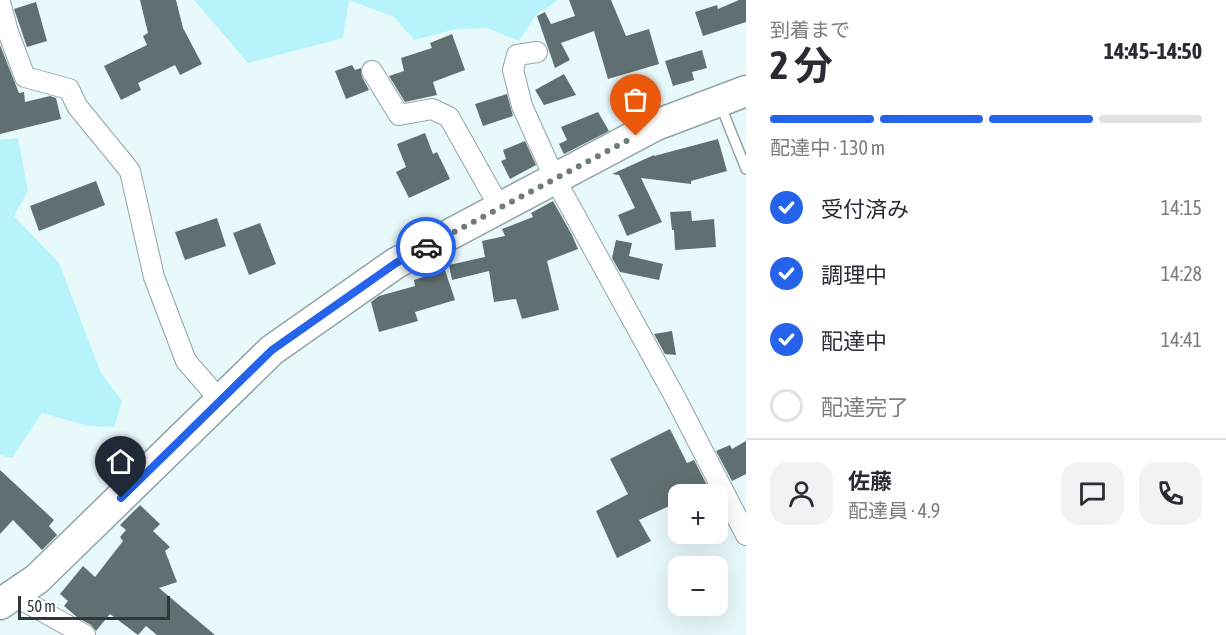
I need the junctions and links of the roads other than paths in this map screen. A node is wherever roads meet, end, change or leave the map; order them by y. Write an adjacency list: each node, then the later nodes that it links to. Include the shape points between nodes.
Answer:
1 (0, 2): 8 (street, via 25,77 69,89 77,106 130,171 154,277 186,361)
2 (537, 52): 6 (street, via 517,55 513,70 522,106)
3 (372, 71): 7 (street, via 399,115 432,109 449,117)
4 (733, 96): 5 (lane); 6 (main road, via 656,125)
5 (746, 170)
6 (555, 179): 7 (main road); 9 (street)
7 (500, 208): 8 (main road, via 396,263 272,350)
8 (220, 400): 10 (main road, via 37,579)
9 (746, 535)
10 (6, 600): 11 (street)
11 (85, 635)

